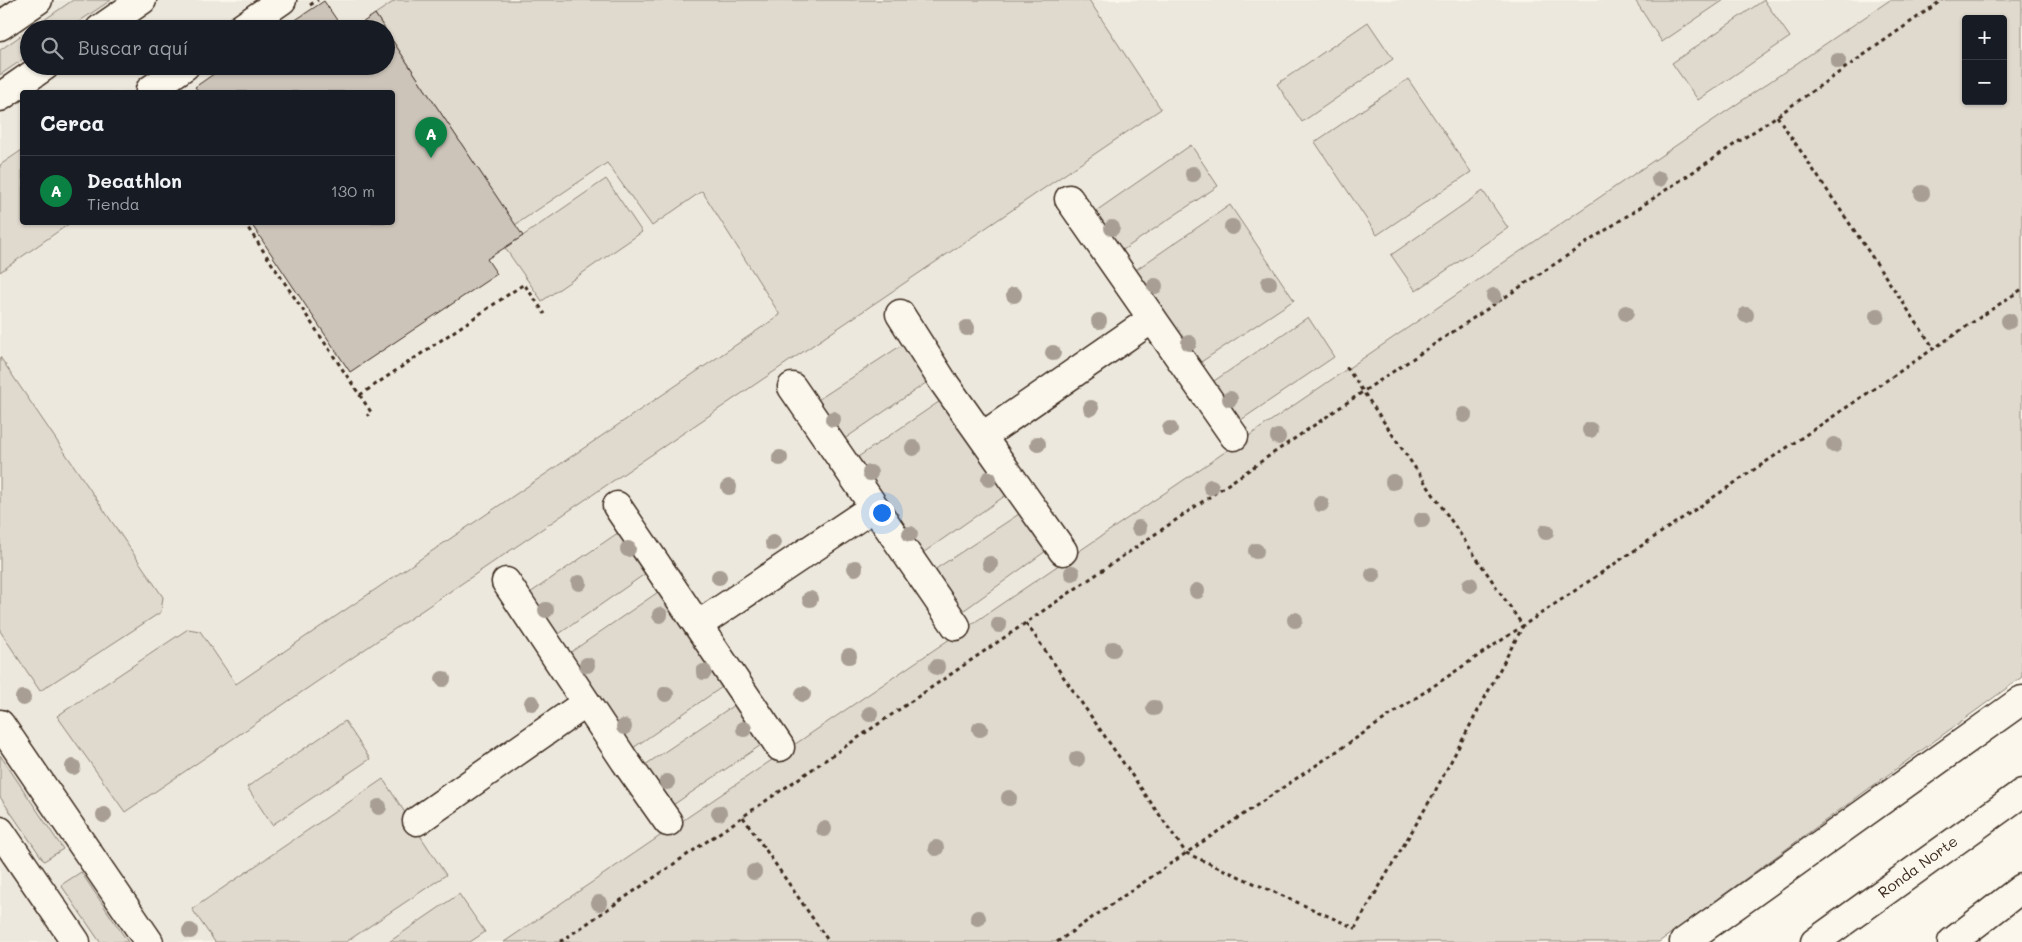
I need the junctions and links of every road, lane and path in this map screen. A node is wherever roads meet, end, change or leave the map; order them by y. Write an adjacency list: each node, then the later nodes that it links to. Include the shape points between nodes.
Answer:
1 (38, 0): 7 (main road)
2 (142, 0): 5 (main road)
3 (282, 0): 6 (main road)
4 (1942, 0): 12 (path)
5 (113, 20)
6 (253, 20)
7 (0, 26)
8 (32, 75): 11 (main road)
9 (172, 75): 10 (main road)
10 (150, 90)
11 (0, 97)
12 (1777, 116): 19 (path); 22 (path)
13 (1070, 199): 18 (main road)
14 (246, 225): 23 (path)
15 (2022, 288): 19 (path)
16 (544, 314): 23 (path, via 524,284)
17 (900, 314): 25 (main road)
18 (1152, 319): 25 (main road); 26 (main road)
19 (1933, 347): 34 (path)
20 (1345, 365): 22 (path)
21 (792, 387): 28 (main road)
22 (1364, 391): 31 (path); 34 (path)
23 (360, 396): 24 (path, via 371,412)
24 (367, 416)
25 (983, 436): 29 (main road)
26 (1234, 436)
27 (617, 506): 32 (main road)
28 (874, 507): 32 (main road); 33 (main road)
29 (1063, 551)
30 (506, 582): 36 (main road)
31 (1026, 623): 40 (path); 44 (path)
32 (698, 625): 38 (main road)
33 (956, 626)
34 (1523, 626): 44 (path); 44 (path, via 1432,797 1355,928)
35 (2022, 700): 52 (main road)
36 (586, 704): 41 (main road); 42 (main road)
37 (0, 724): 48 (main road)
38 (780, 747)
39 (2022, 793): 53 (main road, Ronda Norte)
40 (743, 817): 49 (path); 50 (path)
41 (417, 821)
42 (668, 822)
43 (0, 831): 47 (main road)
44 (1186, 853): 51 (path)
45 (2022, 888): 46 (main road)
46 (1962, 939)
47 (76, 942)
48 (148, 942)
49 (560, 942)
50 (829, 942)
51 (1057, 942)
52 (1684, 942)
53 (1815, 942)

